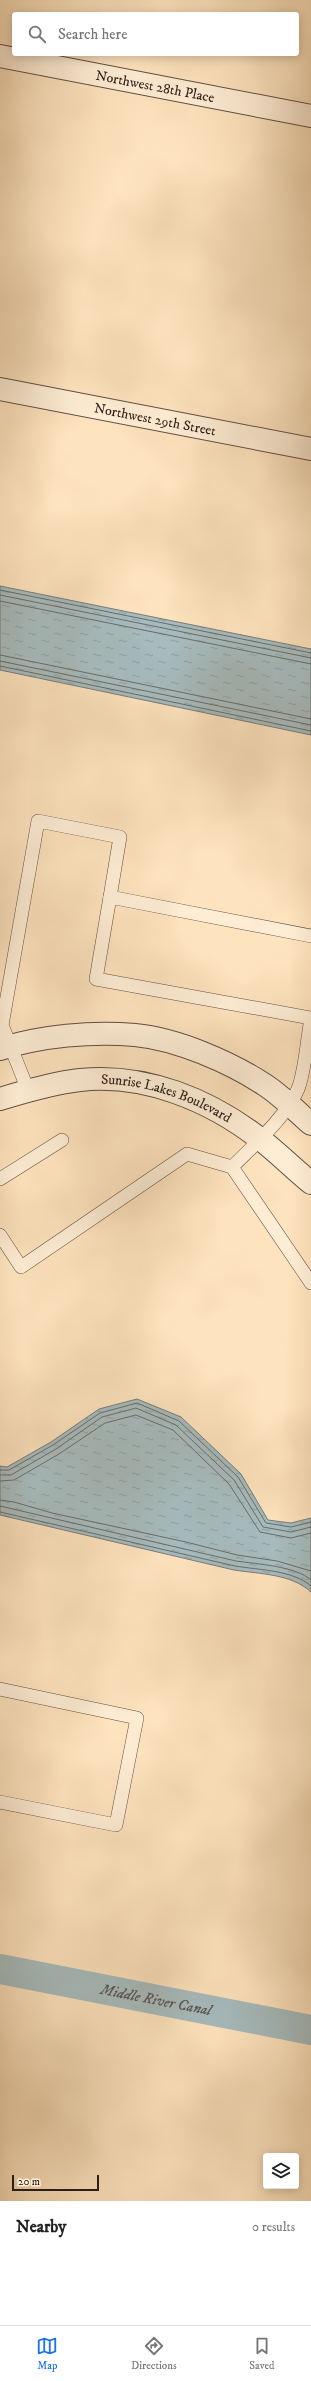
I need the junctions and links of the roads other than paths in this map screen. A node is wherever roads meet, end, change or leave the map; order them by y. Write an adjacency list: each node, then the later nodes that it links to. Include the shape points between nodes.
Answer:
1 (0, 56): 2 (street, Northwest 28th Place)
2 (311, 116)
3 (0, 389): 4 (street, Northwest 29th Street)
4 (311, 449)
5 (110, 897): 6 (lane); 7 (lane, via 96,979); 8 (lane, via 120,837 38,821 2,1025)
6 (311, 936)
7 (311, 1019): 11 (lane, via 298,1089)
8 (5, 1048): 9 (lane); 11 (street, via 65,1036 136,1035 209,1056 260,1082)
9 (28, 1090): 10 (street, Sunrise Lakes Boulevard); 13 (street, Sunrise Lakes Boulevard, via 80,1080 125,1080 160,1086 220,1113)
10 (0, 1099)
11 (289, 1104): 12 (street); 13 (lane)
12 (311, 1124)
13 (260, 1139): 15 (lane); 17 (street, Sunrise Lakes Boulevard)
14 (62, 1140): 16 (lane)
15 (232, 1167): 18 (lane, via 187,1154 21,1267); 19 (lane)
16 (0, 1179)
17 (311, 1183)
18 (0, 1235)
19 (311, 1283)
20 (0, 1689): 21 (lane, via 137,1718 116,1825)
21 (0, 1802)

